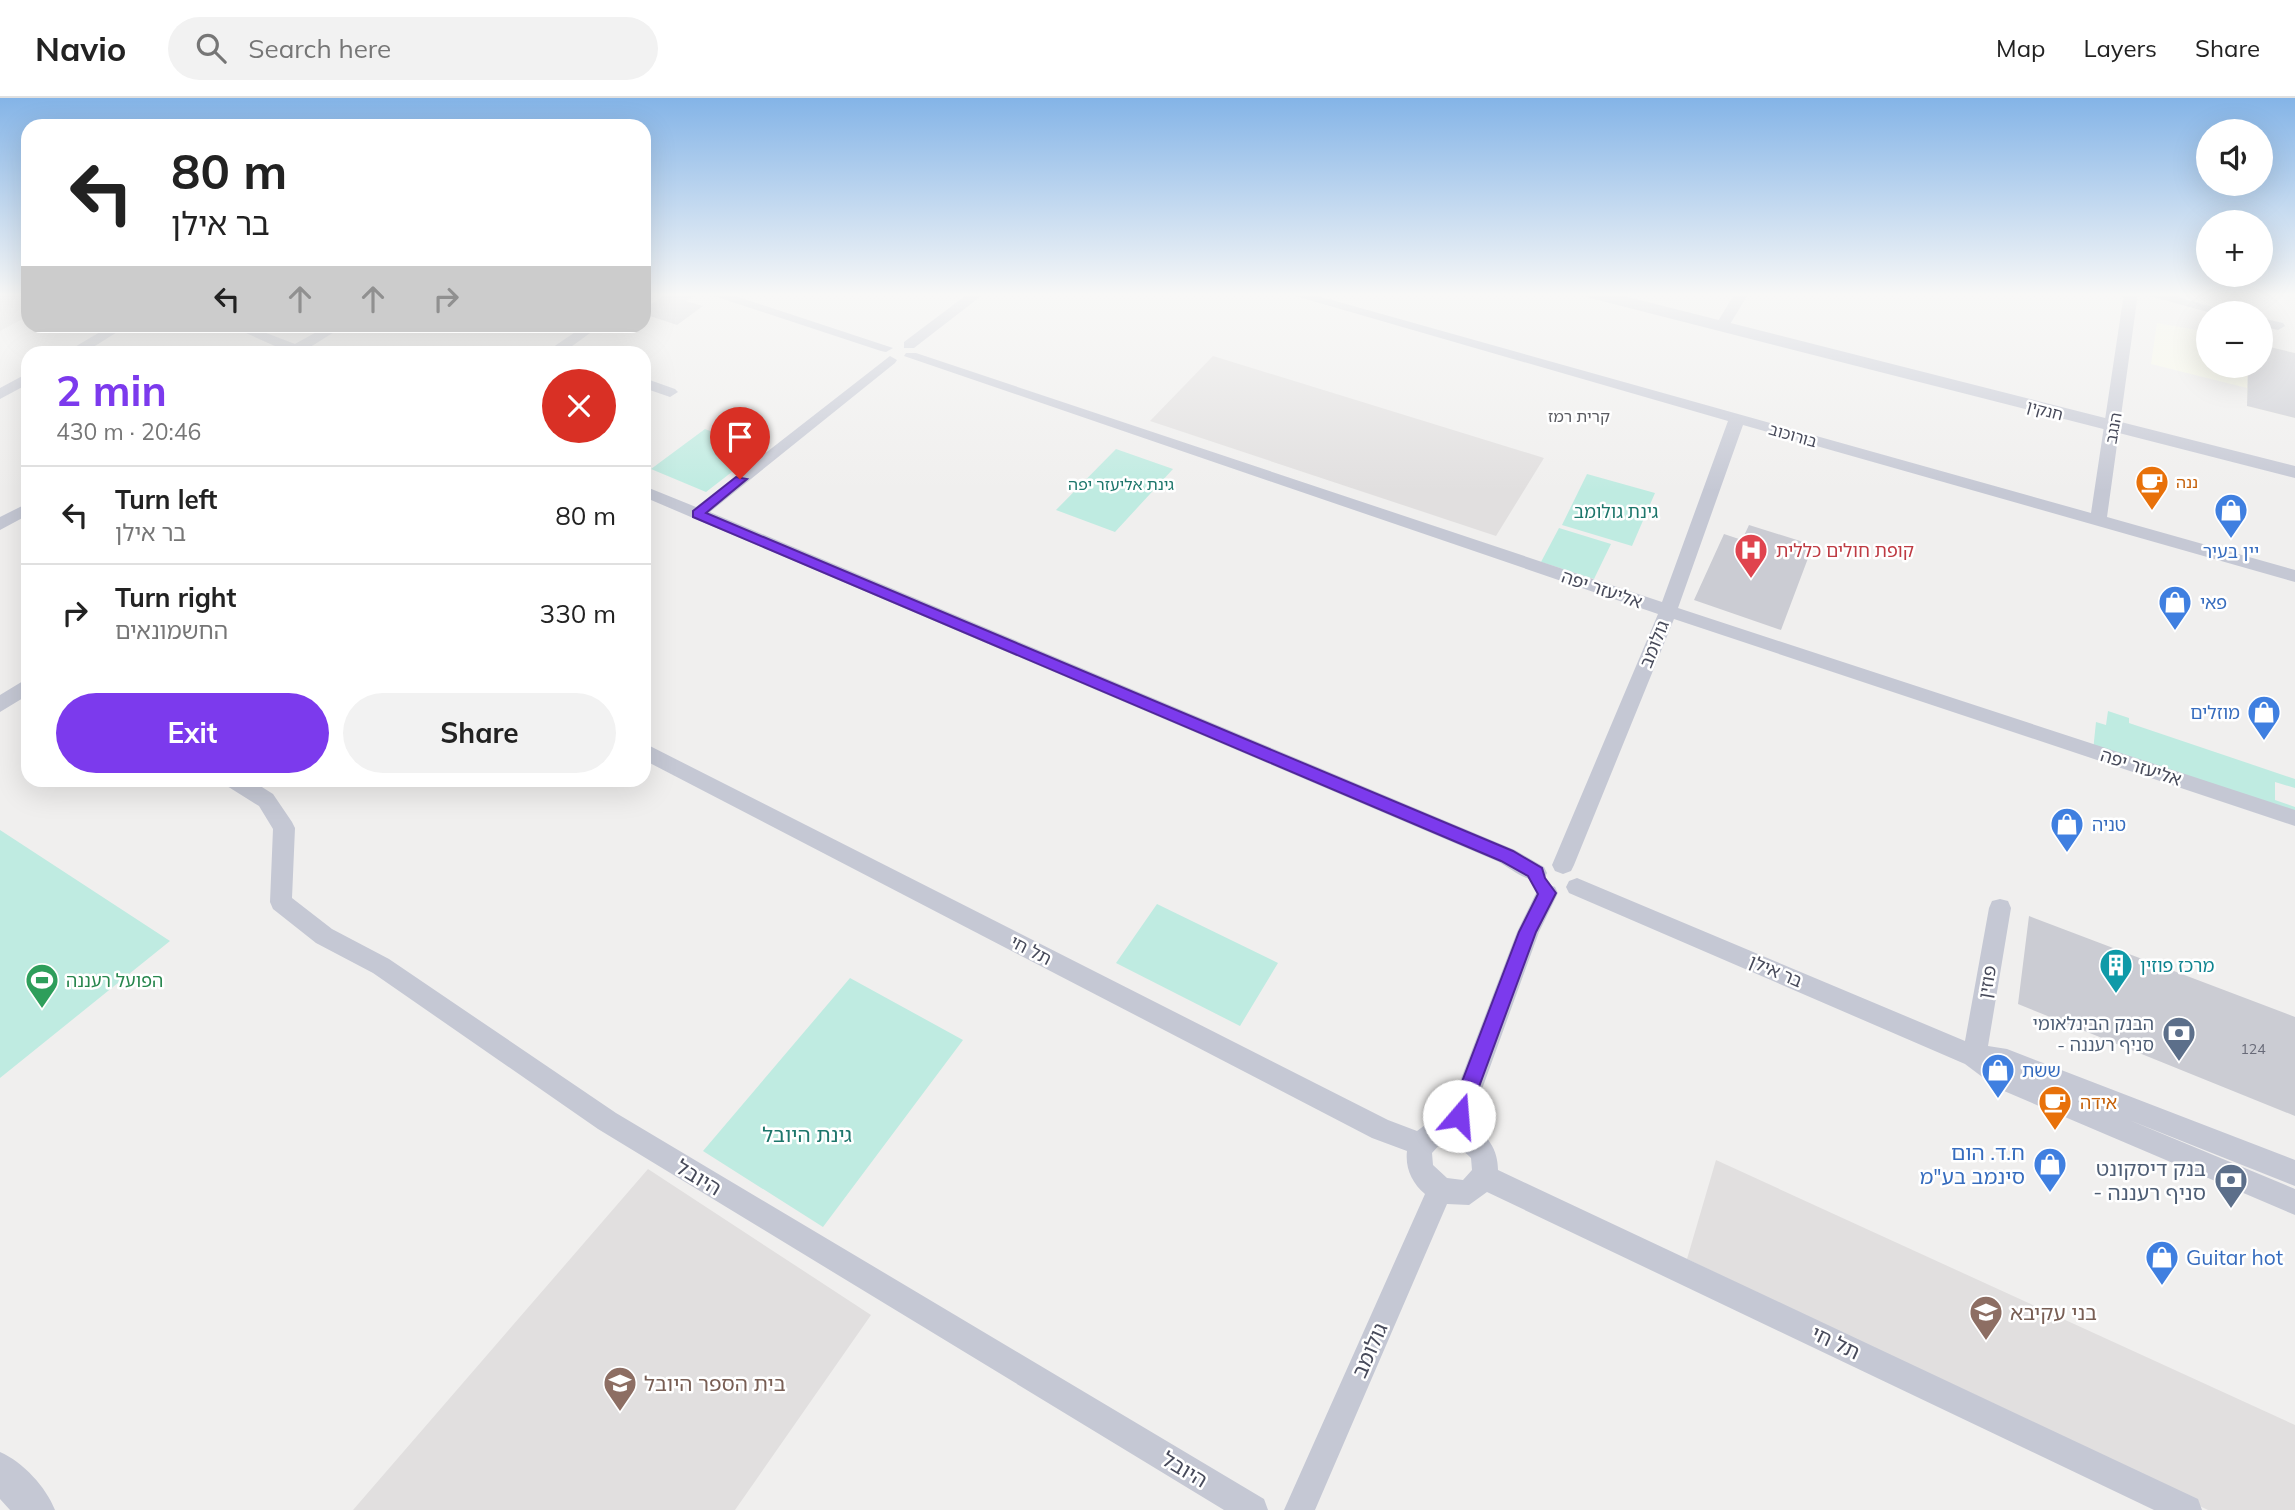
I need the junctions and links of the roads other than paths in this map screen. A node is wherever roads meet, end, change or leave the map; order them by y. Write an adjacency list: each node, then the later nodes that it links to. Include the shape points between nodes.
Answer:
1 (882, 359): 15 (street)
2 (936, 359): 19 (street, אליעזר יפה)
3 (1525, 359): 10 (street, בורוכוב)
4 (1845, 359): 11 (street, חנקין)
5 (2122, 359): 11 (street, הנגב)
6 (21, 382): 9 (street)
7 (651, 386): 8 (street)
8 (670, 393)
9 (0, 394)
10 (1737, 419): 16 (street, בורוכוב); 19 (street, גולומב)
11 (2112, 428): 12 (street, חנקין); 16 (street, הנגב)
12 (2295, 472)
13 (651, 494): 15 (street)
14 (21, 512): 17 (street)
15 (697, 514): 26 (street, via 1507,856)
16 (2098, 522): 18 (street, בורוכוב)
17 (0, 525)
18 (2295, 576)
19 (1668, 611): 24 (street, אליעזר יפה); 25 (street, גולומב)
20 (21, 690): 21 (street)
21 (0, 705)
22 (651, 755): 31 (street, תל חי, via 1381,1130)
23 (245, 787): 38 (street, היובל, via 266,800 284,828 281,902 324,936 381,966 607,1121)
24 (2295, 818)
25 (1563, 865): 26 (street, via 1544,865); 27 (street, via 1577,878)
26 (1542, 883): 27 (street, via 1562,896); 30 (street)
27 (1577, 887): 29 (street, בר אילן)
28 (2000, 908): 29 (street, פוזין)
29 (1975, 1056): 32 (street, בר אילן, via 2007,1060); 35 (street, בר אילן, via 2006,1080)
30 (1455, 1130): 31 (street, via 1437,1130); 33 (street, via 1479,1146 1486,1167)
31 (1421, 1144): 34 (street, via 1419,1166)
32 (2295, 1173)
33 (1484, 1177): 34 (street, via 1469,1192); 40 (street, תל חי)
34 (1440, 1190): 39 (street, גולומב)
35 (2295, 1202)
36 (0, 1471): 37 (street)
37 (36, 1510)
38 (1253, 1510)
39 (1299, 1510)
40 (2187, 1510)

